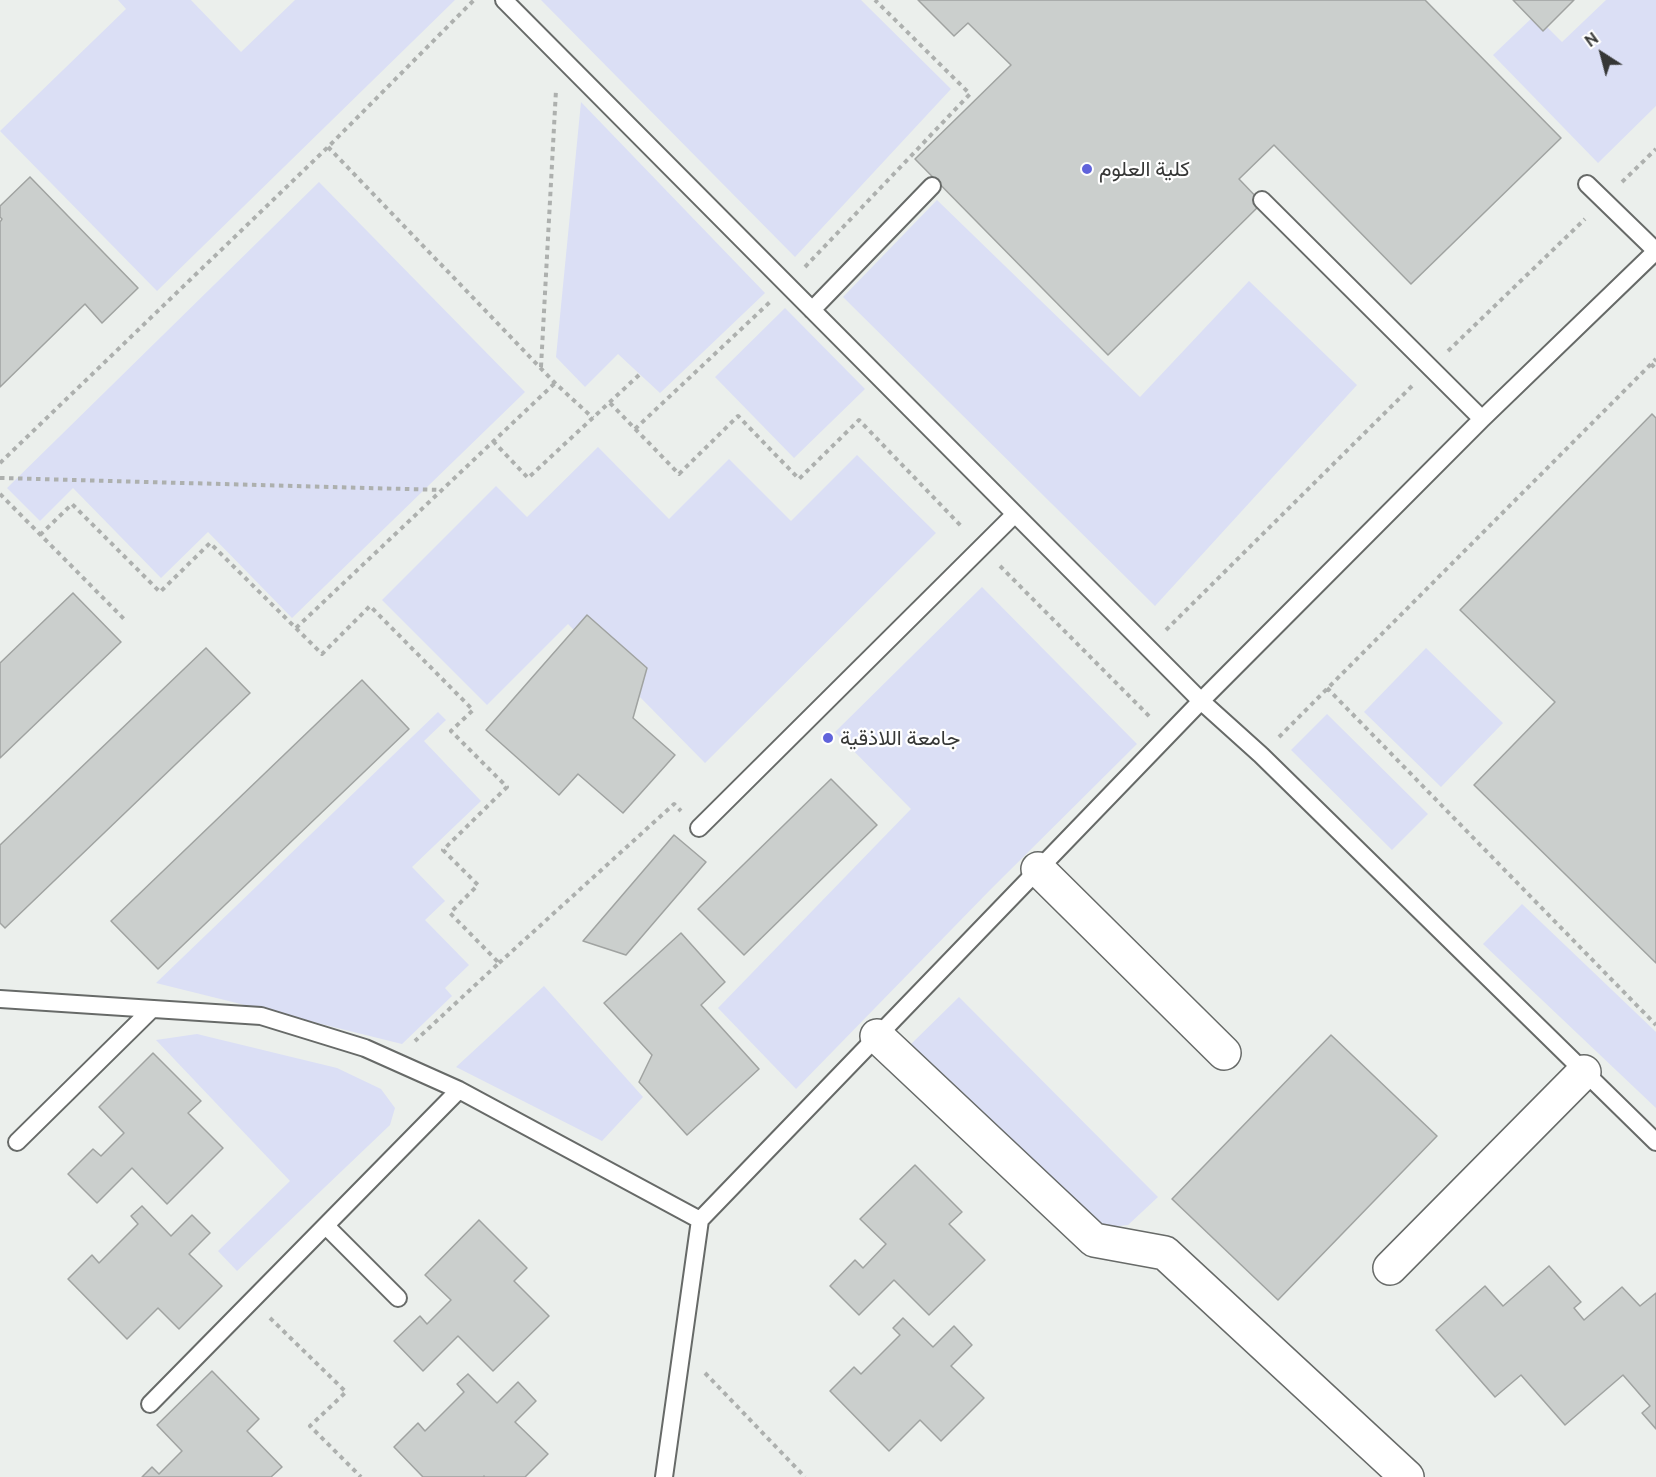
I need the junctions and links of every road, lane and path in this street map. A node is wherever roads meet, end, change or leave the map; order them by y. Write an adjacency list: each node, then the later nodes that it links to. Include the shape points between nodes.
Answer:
1 (474, 0): 5 (path)
2 (504, 0): 4 (lane)
3 (875, 0): 12 (path, via 970,94)
4 (558, 55): 12 (lane); 16 (path)
5 (328, 147): 16 (path); 26 (path)
6 (1656, 149): 10 (path)
7 (1587, 184): 10 (lane)
8 (932, 186): 13 (lane)
9 (1262, 200): 17 (lane)
10 (1604, 200): 11 (lane); 17 (path)
11 (1656, 251): 23 (lane)
12 (787, 285): 13 (lane); 24 (path)
13 (812, 310): 30 (lane)
14 (1656, 359): 15 (path)
15 (1651, 364): 18 (path); 36 (path)
16 (541, 368): 20 (path)
17 (1430, 368): 23 (lane); 35 (path)
18 (1656, 369)
19 (639, 375): 21 (path)
20 (555, 383): 22 (path); 25 (path)
21 (610, 403): 22 (path); 24 (path)
22 (593, 418): 25 (path, via 528,478)
23 (1482, 419): 37 (lane)
24 (635, 429): 32 (path, via 679,474 738,416 799,478 859,420)
25 (493, 441): 28 (path)
26 (0, 463)
27 (0, 478): 28 (path)
28 (442, 490): 34 (path)
29 (0, 494): 31 (path)
30 (1015, 514): 32 (lane); 35 (lane)
31 (40, 535): 33 (path); 34 (path, via 72,504 160,592 210,543)
32 (981, 547): 38 (path); 40 (lane)
33 (125, 620)
34 (296, 628): 42 (path, via 321,654 370,606 473,710 451,731 507,787 443,850 478,885 450,913)
35 (1148, 648): 37 (lane)
36 (1327, 688): 39 (path); 45 (path)
37 (1200, 701): 38 (lane); 39 (lane)
38 (1168, 735): 41 (lane)
39 (1261, 755): 49 (lane)
40 (699, 828): 42 (path, via 674,804)
41 (1038, 869): 46 (lane); 47 (street)
42 (500, 963): 48 (path)
43 (0, 999): 44 (lane)
44 (152, 1009): 48 (lane, via 261,1016 365,1048); 51 (lane)
45 (1656, 1025)
46 (877, 1036): 53 (lane); 63 (street, via 1094,1240 1165,1253)
47 (1224, 1053)
48 (394, 1061): 50 (lane)
49 (1584, 1072): 52 (lane); 55 (street)
50 (459, 1090): 53 (lane); 54 (lane)
51 (17, 1142)
52 (1656, 1142)
53 (700, 1220): 58 (lane)
54 (326, 1226): 56 (lane); 57 (lane)
55 (1390, 1268)
56 (398, 1298)
57 (252, 1301): 59 (lane); 60 (path, via 346,1392 310,1426)
58 (682, 1349): 61 (lane); 62 (path)
59 (150, 1404)
60 (361, 1477)
61 (664, 1477)
62 (805, 1477)
63 (1407, 1477)

